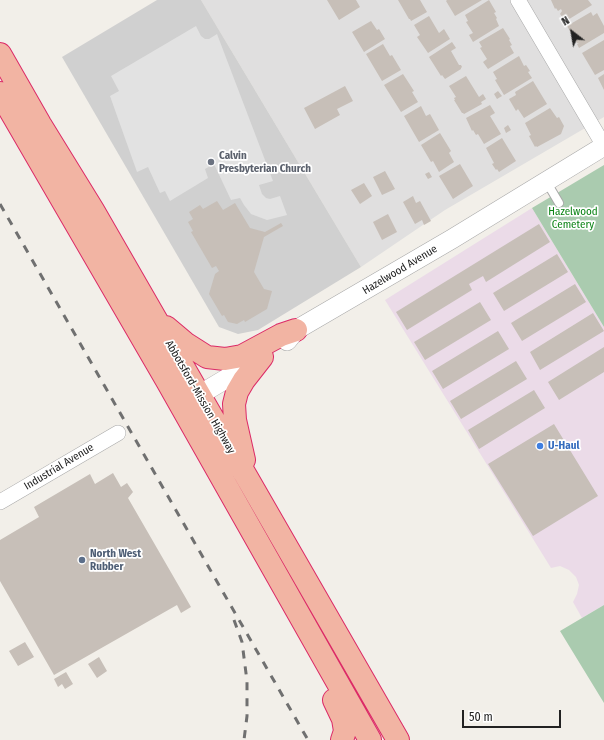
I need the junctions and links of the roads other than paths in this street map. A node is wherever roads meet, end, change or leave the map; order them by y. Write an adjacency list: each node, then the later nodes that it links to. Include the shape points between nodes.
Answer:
1 (518, 0): 4 (street)
2 (0, 54): 7 (highway, Abbotsford-Mission Highway)
3 (0, 93): 10 (highway, Abbotsford-Mission Highway)
4 (604, 146): 5 (street, Hazelwood Avenue)
5 (546, 181): 6 (lane); 8 (street, Hazelwood Avenue)
6 (559, 203)
7 (155, 318): 8 (highway, via 207,357 225,359 242,356 281,335); 11 (highway, Abbotsford-Mission Highway)
8 (296, 330): 9 (street, Hazelwood Avenue, via 285,342)
9 (262, 357): 11 (street, Hazelwood Avenue); 13 (highway, via 244,380 234,404 235,420)
10 (167, 381): 11 (highway, via 180,391); 14 (highway, Abbotsford-Mission Highway)
11 (199, 395): 13 (highway, Abbotsford-Mission Highway)
12 (118, 433): 15 (street, Industrial Avenue)
13 (250, 482): 18 (highway, Abbotsford-Mission Highway)
14 (227, 488): 16 (highway, via 232,514 247,547 335,701 343,719 345,731); 17 (highway, Abbotsford-Mission Highway)
15 (0, 502)
16 (342, 740)
17 (370, 740)
18 (398, 740)

